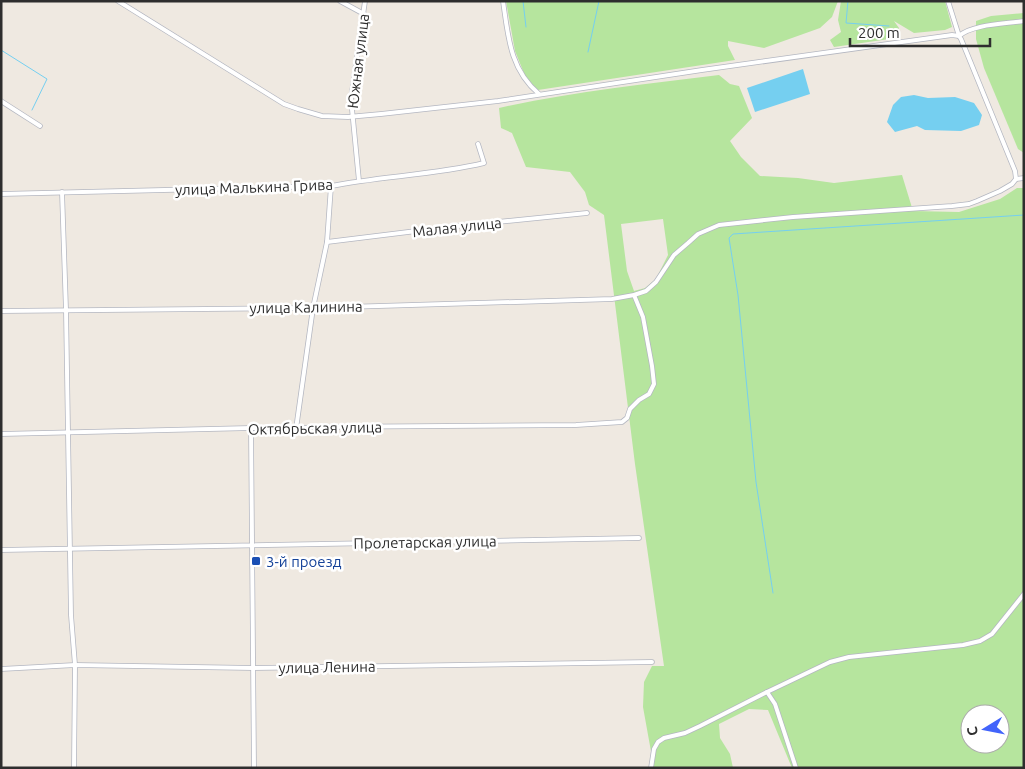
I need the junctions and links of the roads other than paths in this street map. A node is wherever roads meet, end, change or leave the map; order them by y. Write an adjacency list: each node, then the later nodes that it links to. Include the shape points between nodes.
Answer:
1 (118, 1): 11 (street, via 284,104 322,116)
2 (340, 1): 6 (street)
3 (366, 1): 6 (street, Южная улица)
4 (503, 1): 9 (street, via 515,62 529,85)
5 (948, 1): 8 (street)
6 (364, 14): 11 (street, Южная улица, via 351,99)
7 (1024, 21): 8 (street, via 972,28)
8 (959, 36): 9 (street); 15 (street, via 1012,160)
9 (539, 94): 11 (street)
10 (1, 100): 12 (street)
11 (352, 117): 16 (street, Южная улица)
12 (40, 126)
13 (478, 144): 16 (street, улица Малькина Грива, via 484,163 461,169)
14 (1024, 178): 15 (street)
15 (1016, 179): 22 (street, улица Калинина, via 1000,191 969,204 719,225 698,234 674,255 656,282 646,291)
16 (358, 181): 17 (street, улица Малькина Грива)
17 (331, 186): 18 (street, улица Малькина Грива); 21 (street)
18 (62, 192): 19 (street, улица Малькина Грива); 24 (street)
19 (1, 194)
20 (588, 213): 21 (street, Малая улица)
21 (326, 242): 23 (street)
22 (634, 295): 23 (street, улица Калинина, via 612,299); 27 (street, Октябрьская улица, via 643,317 654,384 649,394 630,409 622,422)
23 (313, 308): 24 (street, улица Калинина); 27 (street)
24 (66, 310): 25 (street, улица Калинина); 28 (street)
25 (1, 311)
26 (251, 428): 27 (street, Октябрьская улица); 28 (street, Октябрьская улица); 31 (street)
27 (296, 429)
28 (67, 433): 29 (street, Октябрьская улица); 32 (street)
29 (1, 434)
30 (639, 538): 31 (street, Пролетарская улица)
31 (252, 545): 32 (street, Пролетарская улица); 37 (street)
32 (69, 548): 33 (street, Пролетарская улица); 36 (street)
33 (1, 550)
34 (1024, 594): 39 (street, via 992,634 980,641 849,657 830,662)
35 (652, 662): 37 (street, улица Ленина)
36 (75, 666): 37 (street, улица Ленина); 38 (street, улица Ленина); 40 (street)
37 (253, 668): 41 (street)
38 (1, 669)
39 (767, 692): 42 (street, via 686,733 664,738 654,749); 43 (street, via 775,704)
40 (74, 768)
41 (254, 768)
42 (651, 768)
43 (796, 768)

